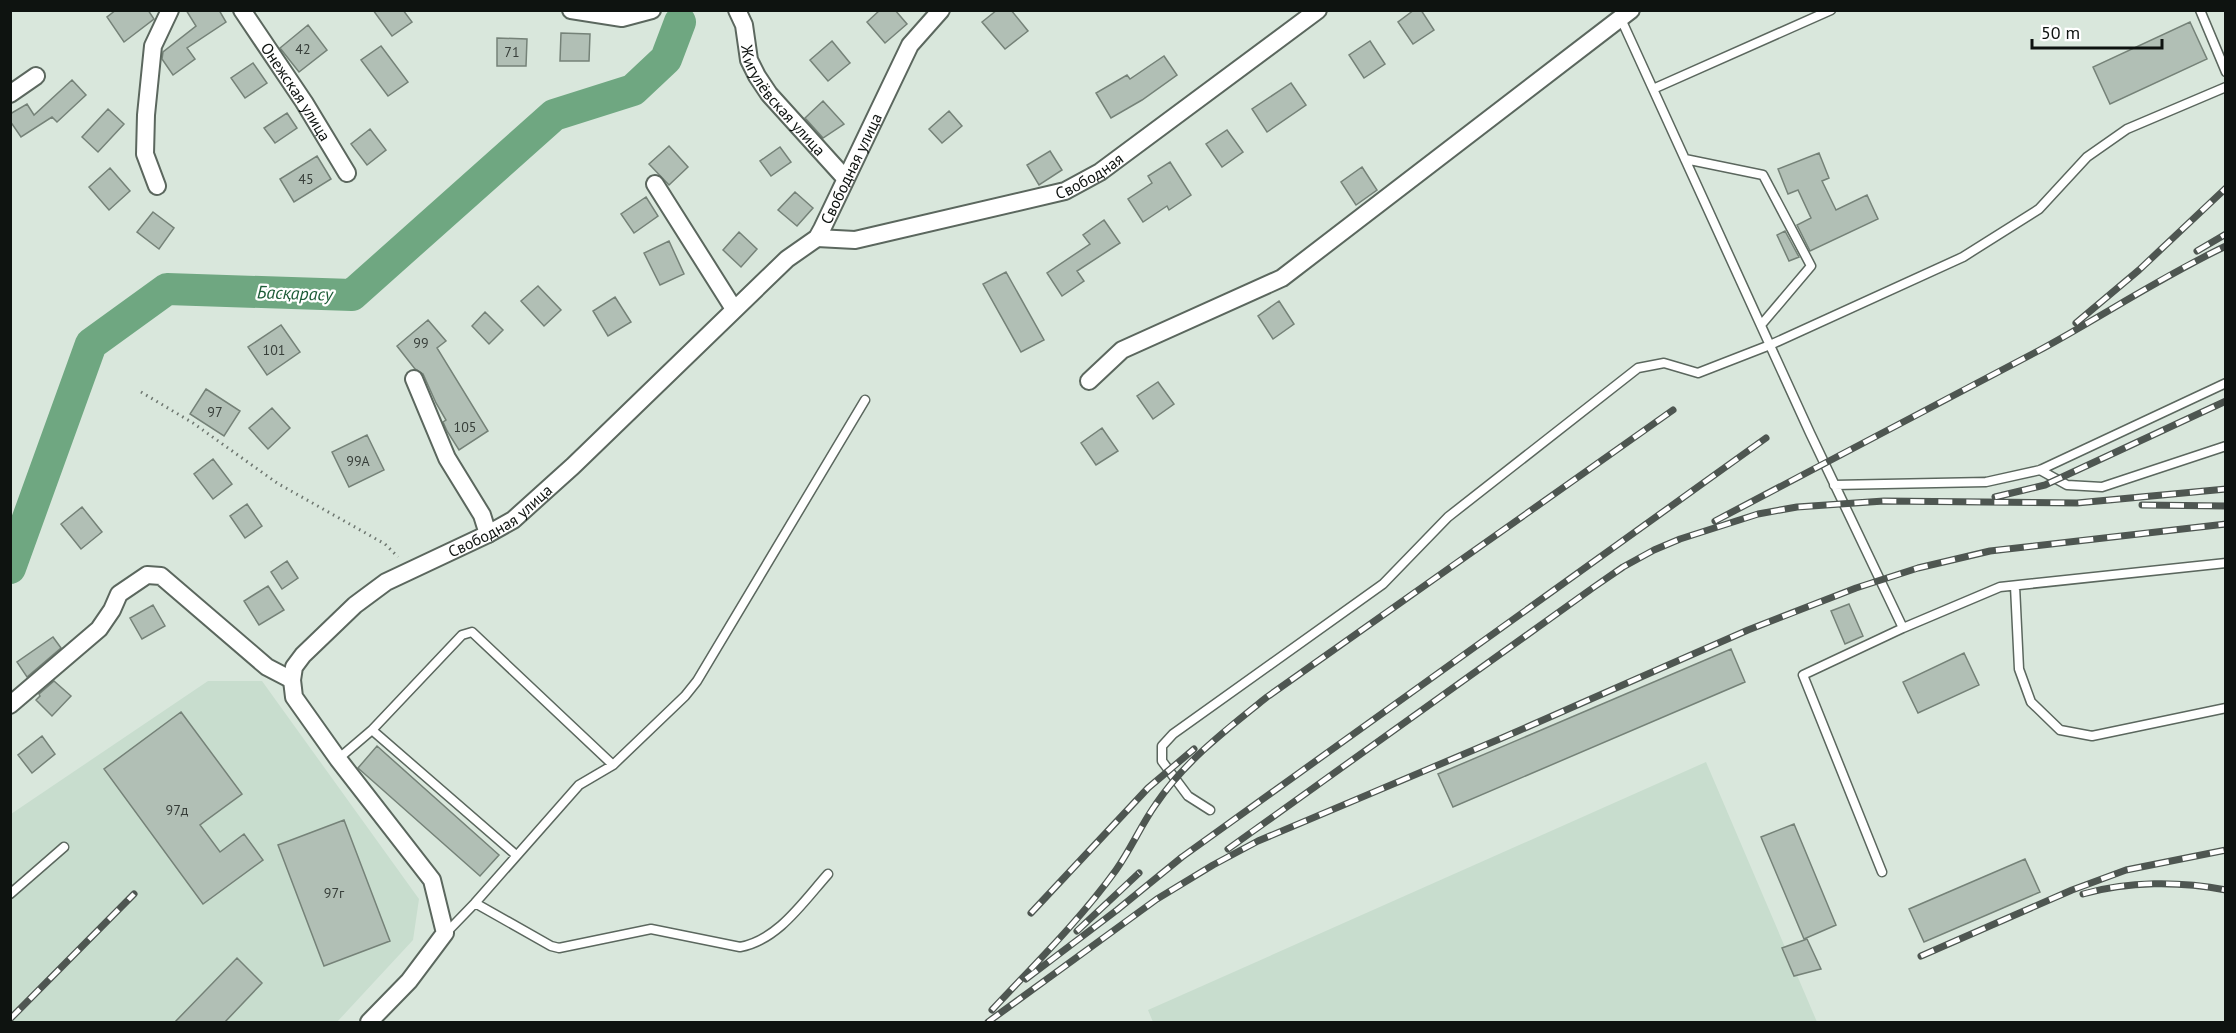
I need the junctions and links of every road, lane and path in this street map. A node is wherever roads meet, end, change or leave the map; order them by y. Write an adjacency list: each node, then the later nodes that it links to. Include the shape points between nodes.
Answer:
1 (170, 10): 20 (street, via 153,46 146,115 145,154)
2 (242, 10): 17 (street, Онежская улица)
3 (571, 10): 4 (street, via 622,18)
4 (652, 10)
5 (737, 10): 18 (street, Жигулёвская улица, via 756,76)
6 (941, 10): 18 (street, Свободная улица, via 910,45)
7 (1318, 10): 21 (street, Свободная, via 1100,172 1065,191 855,240)
8 (1831, 10): 14 (lane)
9 (2200, 10): 11 (lane)
10 (1626, 15): 14 (lane); 26 (street, via 1282,278 1122,350)
11 (2226, 72)
12 (36, 76): 15 (street)
13 (2226, 87): 24 (lane, via 2127,129 2087,157 2039,209 1963,257)
14 (1653, 89): 16 (lane)
15 (10, 94)
16 (1685, 159): 23 (lane); 23 (lane, via 1762,175 1811,266)
17 (347, 173)
18 (845, 178): 21 (street, Свободная улица)
19 (655, 184): 22 (street)
20 (157, 186)
21 (817, 238): 22 (street, Свободная улица, via 787,259)
22 (734, 309): 33 (street, Свободная улица, via 573,466 513,520)
23 (1761, 325): 24 (lane)
24 (1770, 345): 32 (lane); 44 (lane, via 1698,373 1664,363 1638,368 1448,516 1383,584 1173,734 1162,747 1162,761 1188,796)
25 (414, 379): 33 (street, via 447,458 482,515)
26 (1089, 381)
27 (2226, 383): 31 (lane)
28 (141, 392): 35 (path, via 193,423 277,483 385,544 398,556)
29 (865, 400): 43 (lane, via 697,681)
30 (2226, 446): 31 (lane, via 2102,487 2067,485)
31 (2040, 470): 32 (lane, via 1986,482)
32 (1834, 485): 37 (lane)
33 (488, 534): 35 (street, Свободная улица)
34 (2226, 562): 36 (lane)
35 (404, 574): 38 (street, Свободная улица, via 386,582 356,605 303,655 294,667)
36 (2014, 586): 37 (lane, via 2000,587); 40 (lane, via 2019,669 2031,702 2060,730 2092,736)
37 (1903, 628): 47 (lane, via 1803,675)
38 (292, 680): 39 (street, via 267,667 161,576 147,575 119,594 99,629); 42 (street, via 294,697)
39 (10, 705)
40 (2226, 708)
41 (372, 730): 42 (lane); 43 (lane, via 462,635 472,632); 46 (lane)
42 (338, 759): 51 (street, via 432,880)
43 (613, 765): 46 (lane, via 579,786)
44 (1210, 810)
45 (64, 846): 49 (lane)
46 (516, 855): 50 (lane)
47 (1882, 872)
48 (828, 874): 50 (lane, via 780,928 754,944 740,947 651,929 560,948)
49 (10, 894)
50 (475, 903): 51 (lane)
51 (446, 933): 52 (street, via 409,981)
52 (369, 1023)

